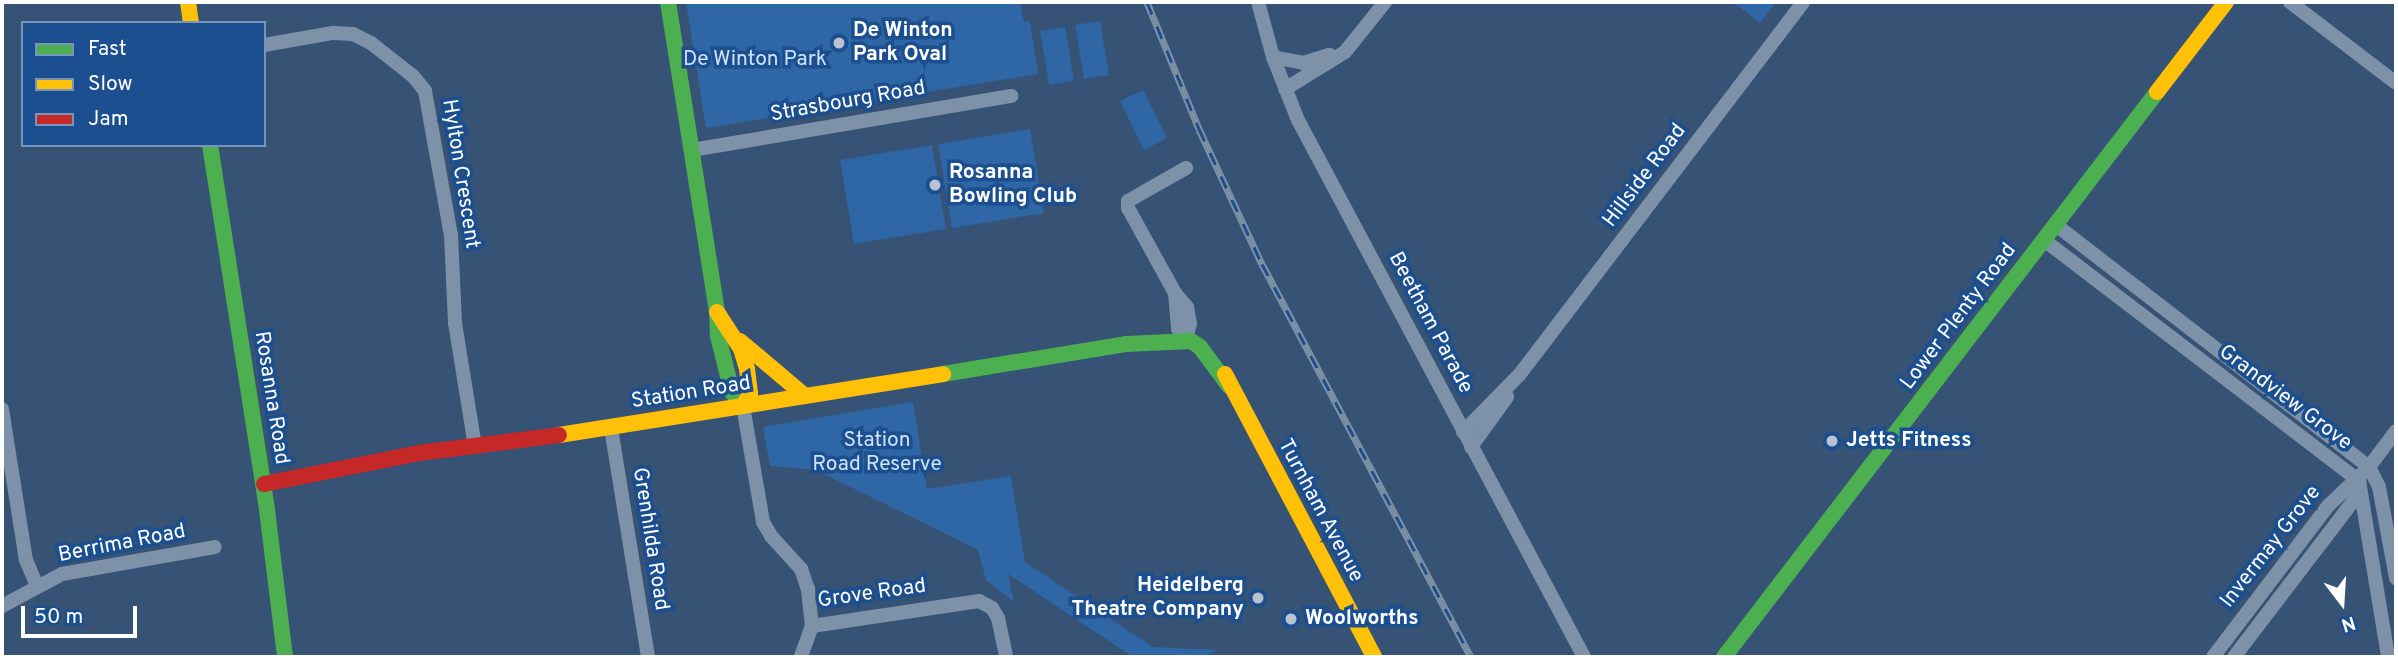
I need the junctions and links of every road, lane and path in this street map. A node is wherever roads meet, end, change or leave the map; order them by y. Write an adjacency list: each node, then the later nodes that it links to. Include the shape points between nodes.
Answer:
1 (188, 2): 8 (main road)
2 (668, 2): 16 (main road, Grove Road)
3 (1258, 2): 11 (street, Beetham Parade)
4 (1385, 2): 9 (street)
5 (1803, 2): 23 (street, Hillside Road)
6 (2226, 2): 18 (main road, Lower Plenty Road)
7 (2290, 2): 12 (street)
8 (191, 21)
9 (1362, 32): 11 (street, via 1318,60 1291,63); 13 (street, via 1345,52)
10 (266, 45): 30 (street, Hylton Crescent, via 353,34 413,76 425,91 451,235 456,323)
11 (1273, 57): 13 (street, Beetham Parade)
12 (2396, 83)
13 (1285, 89): 29 (street, Beetham Parade)
14 (1011, 96): 16 (street, Strasbourg Road)
15 (210, 147): 34 (main road, Rosanna Road)
16 (692, 150): 20 (main road, Grove Road)
17 (1186, 167): 22 (street, via 1128,201 1128,208 1175,293)
18 (2056, 225): 19 (main road, Lower Plenty Road); 32 (street, Grandview Grove)
19 (2044, 240): 33 (street, Grandview Grove); 46 (main road, Lower Plenty Road)
20 (717, 311): 21 (main road, Grove Road); 25 (main road, Grove Road, via 730,388)
21 (731, 333): 24 (main road); 25 (main road, Grove Road, via 750,382 750,397)
22 (1190, 336): 24 (main road, Station Road); 44 (main road, Turnham Avenue, via 1229,386)
23 (1520, 374): 29 (street, Hillside Road); 31 (street, Hillside Road)
24 (805, 396): 25 (main road, Station Road)
25 (743, 407): 27 (main road, Station Road); 39 (street, Grove Road, via 763,522 804,574)
26 (2, 409): 37 (street, via 26,560)
27 (611, 428): 30 (main road, Station Road); 41 (street, Grenhilda Road)
28 (2396, 431): 32 (street, Invermay Grove)
29 (1463, 432): 31 (street, Beetham Parade)
30 (475, 446): 34 (main road, Station Road, via 366,462)
31 (1471, 447): 45 (street, Beetham Parade)
32 (2369, 467): 33 (street, Invermay Grove); 36 (street, Grandview Grove, via 2379,487)
33 (2358, 483): 47 (street, Invermay Grove, via 2329,505); 48 (street, Invermay Grove, via 2355,499); 49 (street)
34 (264, 484): 40 (main road, Rosanna Road)
35 (215, 547): 37 (street, Berrima Road, via 62,574)
36 (2396, 578)
37 (37, 586): 38 (street, Berrima Road)
38 (2, 606)
39 (812, 626): 42 (street); 43 (street, Grove Road, via 979,601 998,618)
40 (285, 657)
41 (648, 657)
42 (801, 657)
43 (1006, 657)
44 (1374, 657)
45 (1584, 657)
46 (1725, 657)
47 (2213, 657)
48 (2234, 657)
49 (2388, 657)

